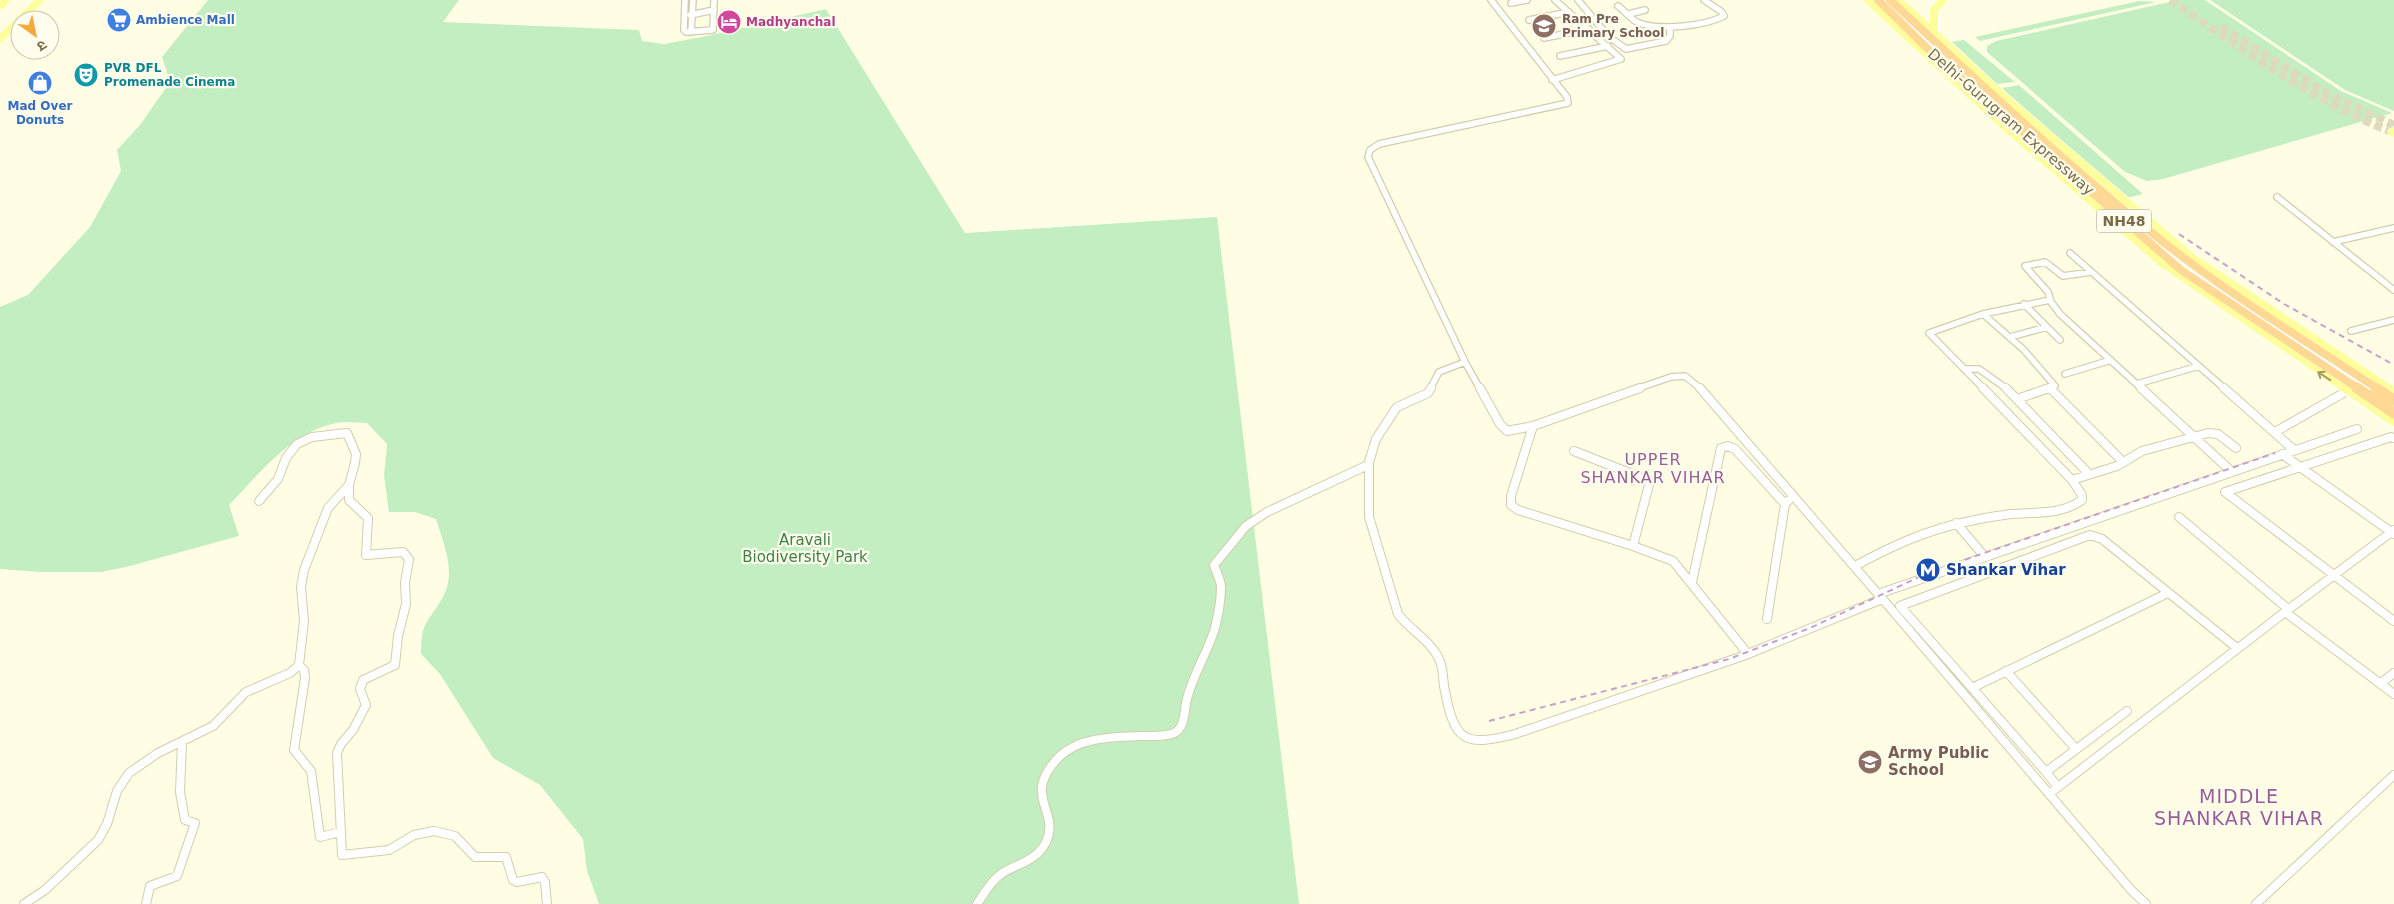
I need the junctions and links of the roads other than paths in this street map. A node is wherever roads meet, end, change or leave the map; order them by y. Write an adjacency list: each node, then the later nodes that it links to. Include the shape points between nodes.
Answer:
1 (40, 0): 17 (main road); 31 (main road)
2 (685, 0): 23 (street)
3 (693, 0): 21 (street)
4 (714, 0): 18 (street)
5 (1491, 0): 35 (street)
6 (1527, 0): 15 (street)
7 (1555, 0): 20 (street)
8 (1578, 0): 25 (street, via 1608,36 1628,50 1666,41)
9 (1704, 0): 25 (street, via 1724,13 1723,18)
10 (1868, 0): 57 (main road, one-way to 10, via 2162,263 2004,126)
11 (1878, 0): 61 (highway, Delhi-Gurugram Expressway / NH48, via 1930,52 2181,270)
12 (1890, 0): 60 (highway, Delhi-Gurugram Expressway / NH48, via 2026,125 2162,241 2210,277)
13 (1898, 0): 28 (main road)
14 (1943, 0): 28 (main road, via 1934,10)
15 (1511, 3)
16 (1618, 6): 22 (street)
17 (32, 10)
18 (714, 10): 21 (street); 27 (street, via 713,30)
19 (1645, 10): 22 (street)
20 (1569, 12): 24 (street); 26 (street)
21 (693, 14): 23 (street); 27 (street)
22 (1629, 14): 25 (street, via 1642,24)
23 (683, 16): 27 (street, via 684,31)
24 (1529, 20)
25 (1670, 27)
26 (1589, 29): 30 (street); 33 (street)
27 (692, 32)
28 (1934, 32): 58 (main road, via 2010,103 2193,258)
29 (10, 34): 32 (main road)
30 (1544, 38)
31 (0, 39)
32 (0, 45)
33 (1608, 46): 34 (street); 35 (street, via 1620,57 1619,60)
34 (1560, 56)
35 (1552, 80): 51 (street, via 1568,99 1565,104 1379,144 1369,152 1370,164)
36 (2277, 197): 38 (street)
37 (2394, 228): 38 (street)
38 (2333, 242): 41 (street)
39 (2070, 253): 40 (street)
40 (2091, 272): 42 (street, via 2063,276 2046,262 2026,266 2048,292); 52 (street)
41 (2394, 290)
42 (2050, 300): 43 (street); 50 (street, via 2060,314)
43 (2024, 304): 44 (street); 46 (street)
44 (1983, 314): 48 (street); 53 (street, via 1929,332)
45 (2394, 320): 47 (street)
46 (2048, 327): 48 (street); 49 (street)
47 (2351, 331)
48 (2010, 337): 56 (street, via 2054,384)
49 (2060, 340)
50 (2111, 360): 54 (street); 55 (street)
51 (1466, 362): 63 (street, via 1504,429 1510,431); 73 (street, via 1441,370 1426,395 1397,408 1376,439)
52 (2199, 366): 55 (street); 65 (street)
53 (1964, 369): 59 (street, via 1975,367 1983,371); 77 (street)
54 (2065, 374)
55 (2137, 384): 66 (street)
56 (2051, 389): 59 (street); 72 (street)
57 (2347, 391): 62 (main road); 65 (street)
58 (2394, 392)
59 (2017, 399): 76 (street)
60 (2394, 400)
61 (2394, 413)
62 (2394, 422)
63 (1533, 426): 79 (street, via 1609,397 1683,376 1697,385); 85 (street, via 1511,505 1518,510)
64 (2357, 429): 69 (street)
65 (2275, 432): 69 (street)
66 (2193, 436): 68 (street, via 2214,433); 72 (street, via 2142,451); 75 (street)
67 (2394, 438): 74 (street)
68 (2236, 448)
69 (2294, 450): 71 (street)
70 (1574, 451): 85 (street, via 1650,481)
71 (2282, 454): 74 (street); 75 (street)
72 (2123, 462): 76 (street)
73 (1368, 465): 96 (street, via 1369,517 1396,608 1406,624 1437,656 1452,718 1466,738 1480,742 1502,738); 114 (street, via 1267,512 1246,526 1214,565 1222,586 1215,628 1188,698 1182,726 1166,735 1091,741 1063,751 1042,781 1041,793 1050,827 1047,842 1031,859 996,878)
74 (2301, 467): 84 (street); 88 (street, via 2226,493)
75 (2232, 472): 86 (street)
76 (2090, 474): 77 (street)
77 (2072, 480): 83 (street, via 2082,495 2076,506 2052,512 2004,514)
78 (349, 485): 80 (street, via 357,459 348,435 312,437 294,447 278,479); 97 (street, via 328,508 304,570 301,587 304,621); 110 (street, via 349,502 368,518 366,555 403,552 409,559 406,604 395,664 363,680 360,689 366,706 337,753)
79 (1795, 498): 81 (street); 87 (street)
80 (259, 501)
81 (1786, 504): 89 (street, via 1735,449 1721,448); 93 (street)
82 (2180, 516): 92 (street)
83 (1956, 523): 86 (street); 87 (street, via 1881,551)
84 (2393, 532): 88 (street)
85 (1633, 546): 89 (street, via 1671,560)
86 (1984, 558): 91 (street)
87 (1856, 566): 91 (street)
88 (2333, 576): 92 (street); 94 (street)
89 (1692, 582): 96 (street)
90 (2168, 593): 95 (street); 98 (street); 101 (street, via 2102,539 2090,535 1902,604 1902,610)
91 (1880, 596): 96 (street); 109 (street)
92 (2286, 611): 95 (street); 100 (street)
93 (1767, 618)
94 (2394, 621)
95 (2237, 648): 108 (street)
96 (1748, 654)
97 (299, 665): 104 (street, via 290,673 246,692 213,726); 110 (street, via 305,678 294,750 311,771 320,837)
98 (2006, 671): 101 (street); 105 (street)
99 (2394, 673): 100 (street)
100 (2380, 684): 102 (street)
101 (1972, 688): 106 (street)
102 (2394, 694)
103 (2127, 711): 105 (street)
104 (182, 742): 111 (street, via 155,754 129,773 116,791 107,824 98,840 45,890); 112 (street, via 180,792 185,820 195,823 177,876 150,886)
105 (2076, 749): 106 (street)
106 (2046, 772): 108 (street)
107 (2394, 775): 116 (street)
108 (2058, 786): 109 (street)
109 (2049, 794): 115 (street)
110 (341, 832): 113 (street, via 344,856 389,850 423,832 448,833 460,840 475,857 506,857 516,882 542,877)
111 (24, 904)
112 (146, 904)
113 (547, 904)
114 (977, 904)
115 (2146, 904)
116 (2256, 904)

